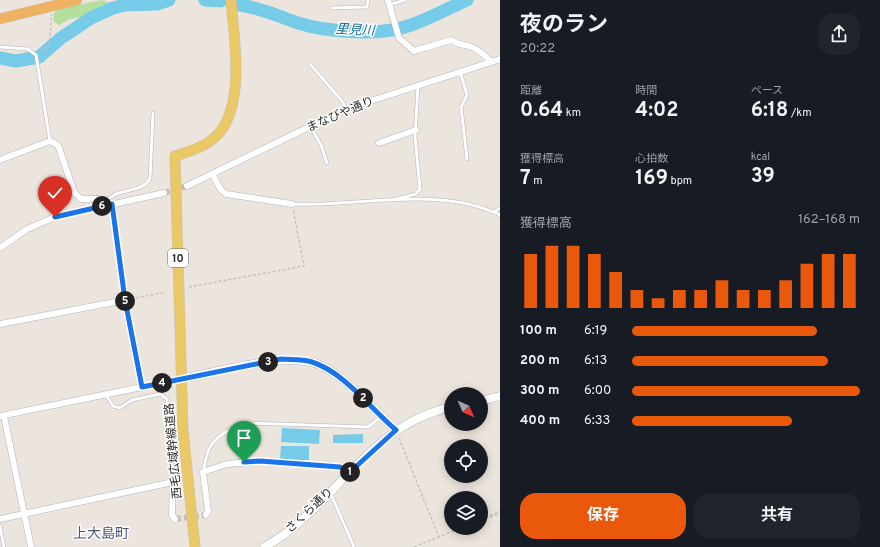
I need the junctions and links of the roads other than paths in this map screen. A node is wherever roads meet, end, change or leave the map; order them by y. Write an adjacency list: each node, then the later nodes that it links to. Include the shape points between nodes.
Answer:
1 (77, 0): 7 (highway)
2 (231, 0): 36 (main road, 西毛広域幹線道路 / 10, via 236,88 227,121 214,138 175,156)
3 (368, 0): 6 (lane, via 367,7)
4 (405, 0): 5 (lane)
5 (389, 3): 10 (street, via 399,38 414,51 451,40 484,54)
6 (332, 8)
7 (0, 19)
8 (0, 47): 18 (lane, via 28,49 36,57)
9 (500, 59): 10 (street, まなびや通り)
10 (490, 62): 12 (street, まなびや通り)
11 (310, 64): 14 (lane)
12 (460, 71): 13 (street, まなびや通り); 20 (lane, via 468,95 461,107)
13 (417, 84): 14 (street, まなびや通り); 17 (lane)
14 (346, 109): 16 (street, まなびや通り)
15 (153, 113): 26 (lane, via 148,182)
16 (310, 126): 22 (lane, via 322,145); 23 (street, まなびや通り)
17 (416, 130): 19 (street); 27 (lane, via 420,189 416,194)
18 (50, 141): 21 (street); 26 (street, via 58,145 74,192 81,199)
19 (379, 143)
20 (467, 159)
21 (0, 160)
22 (327, 163)
23 (212, 174): 24 (street, まなびや通り); 29 (street, via 226,194)
24 (187, 186)
25 (164, 193): 28 (street)
26 (105, 200): 28 (street)
27 (396, 200): 29 (lane, via 319,205); 31 (lane, via 452,201 473,204)
28 (112, 204): 33 (street, via 36,224); 34 (street)
29 (292, 204)
30 (500, 208): 31 (lane)
31 (494, 212): 32 (lane)
32 (500, 215)
33 (0, 248)
34 (125, 300): 35 (street); 37 (street)
35 (0, 324)
36 (181, 379): 37 (street); 43 (street, via 281,359 302,360 322,366); 56 (main road, 西毛広域幹線道路 / 10, via 183,430)
37 (142, 387): 38 (street)
38 (106, 394): 42 (street); 47 (lane, via 113,406 120,408 140,397 160,394 167,399)
39 (500, 396): 40 (street)
40 (488, 399)
41 (444, 409): 44 (street, さくら通り, via 420,417)
42 (2, 416): 49 (street)
43 (383, 416): 44 (street); 45 (lane, via 368,427 247,423 239,425 210,448)
44 (396, 430): 46 (street, さくら通り)
45 (203, 472): 46 (street, via 227,464 260,461 340,467); 50 (street, via 208,511)
46 (349, 473): 48 (street, さくら通り)
47 (173, 482): 49 (street); 52 (street, via 172,515)
48 (329, 492): 57 (street, さくら通り, via 305,518); 58 (lane)
49 (25, 513): 51 (street); 55 (street)
50 (206, 515)
51 (0, 519)
52 (175, 519)
53 (0, 526): 54 (lane)
54 (4, 547)
55 (31, 547)
56 (195, 547)
57 (264, 547)
58 (354, 547)

